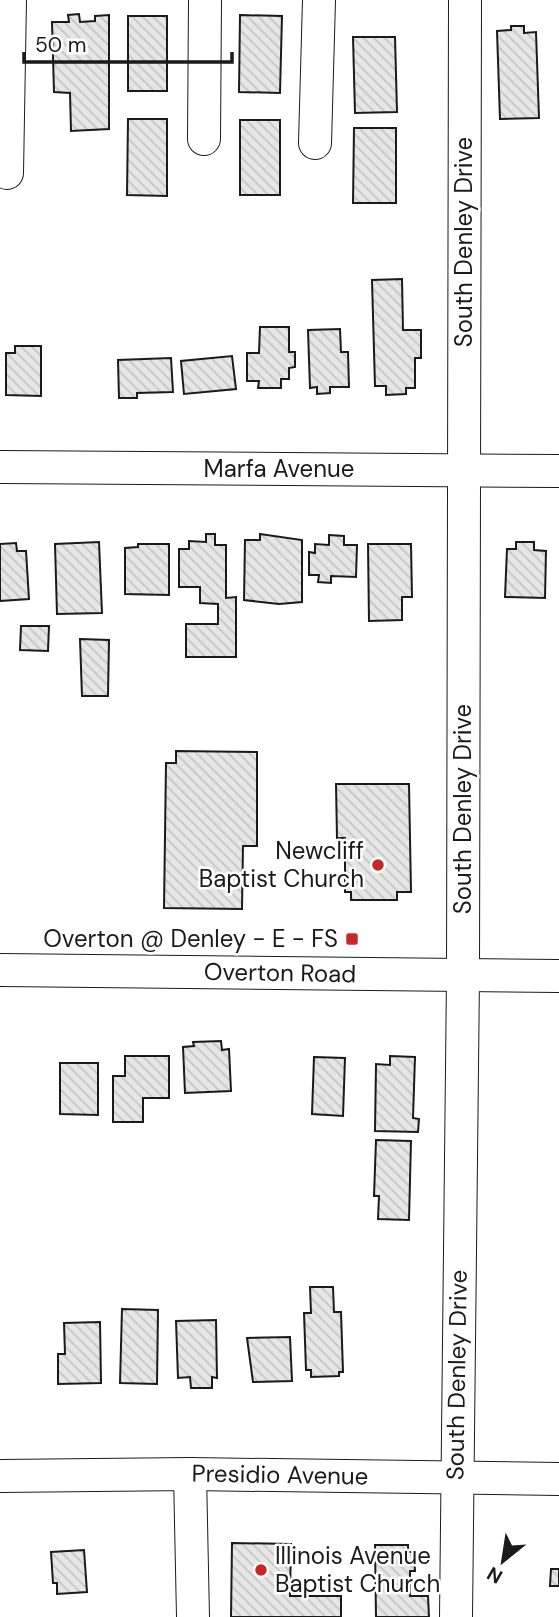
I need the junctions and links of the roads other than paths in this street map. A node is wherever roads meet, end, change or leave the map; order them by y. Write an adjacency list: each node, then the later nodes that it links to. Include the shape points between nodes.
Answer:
1 (10, 0): 7 (street)
2 (205, 0): 5 (street)
3 (319, 0): 6 (street)
4 (465, 0): 9 (street, South Denley Drive)
5 (204, 139)
6 (315, 143)
7 (7, 173)
8 (0, 467): 9 (street, Marfa Avenue)
9 (463, 470): 10 (street, Marfa Avenue); 12 (street, South Denley Drive)
10 (559, 471)
11 (0, 970): 12 (street, Overton Road)
12 (463, 976): 13 (street, Overton Road); 16 (street, South Denley Drive)
13 (559, 976)
14 (190, 1474): 15 (street, Presidio Avenue); 16 (street, Presidio Avenue); 18 (street)
15 (0, 1476)
16 (456, 1478): 17 (street, Presidio Avenue); 19 (street, South Denley Drive)
17 (559, 1479)
18 (193, 1617)
19 (456, 1617)

